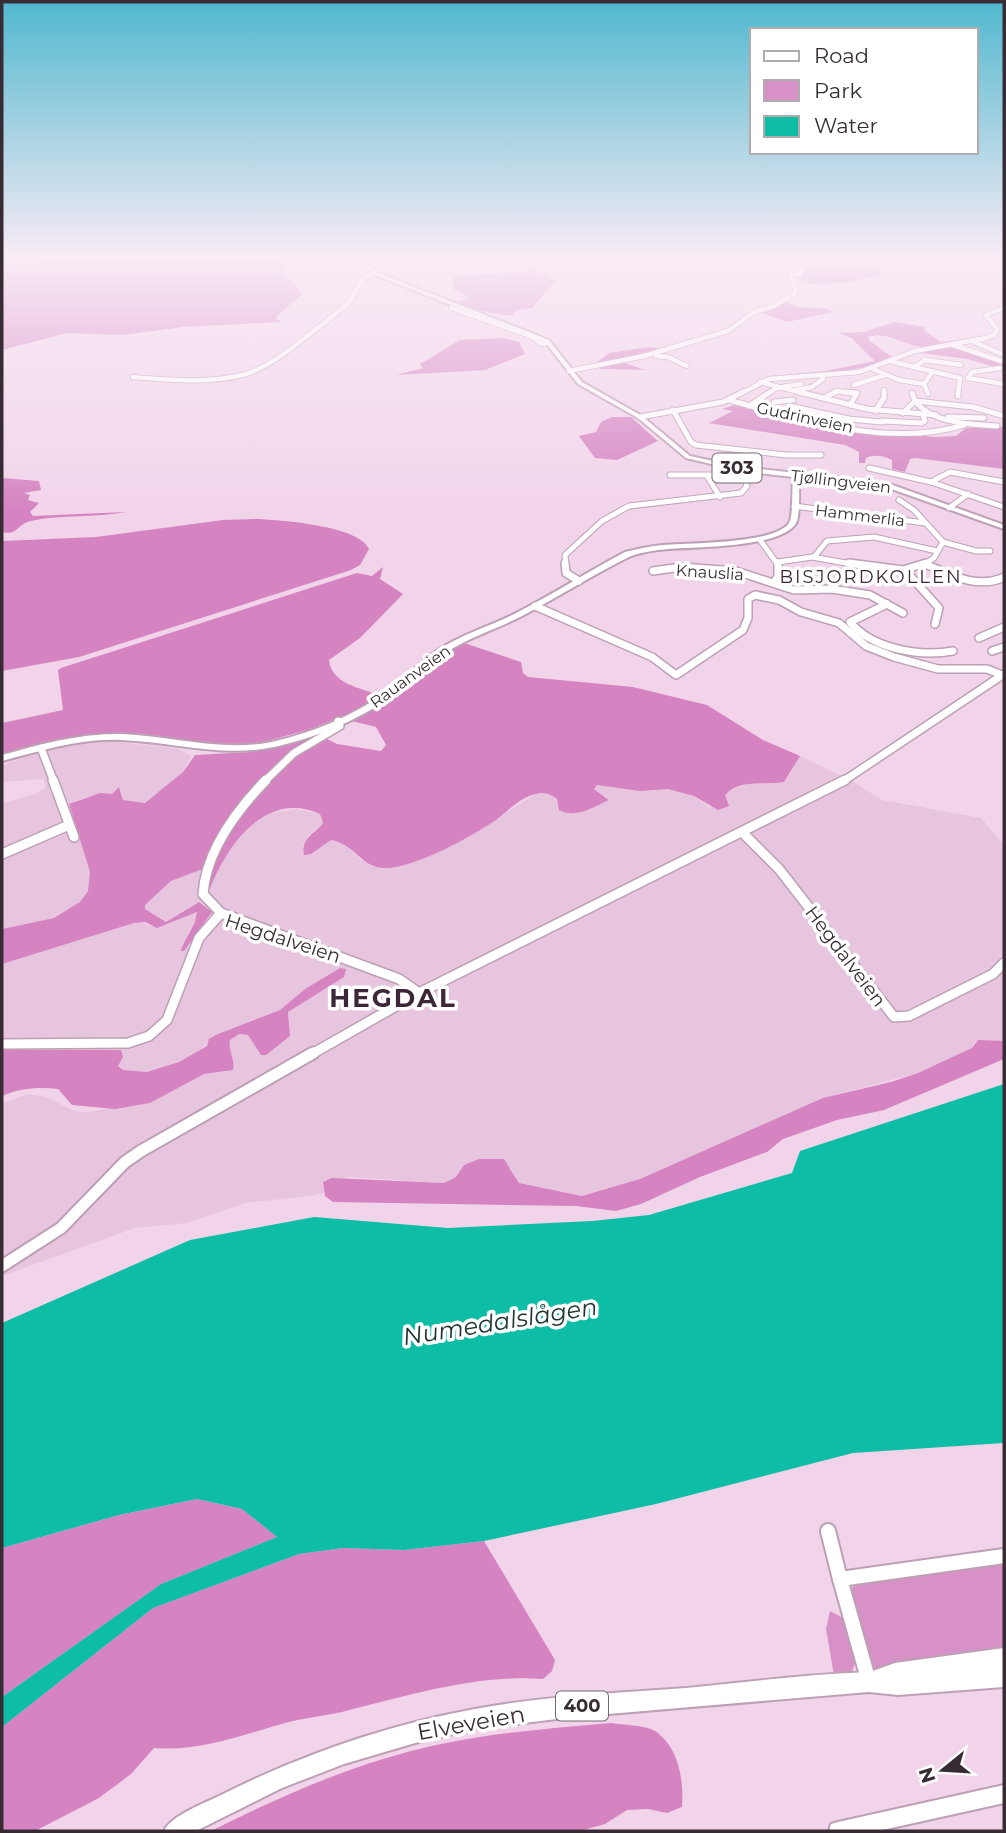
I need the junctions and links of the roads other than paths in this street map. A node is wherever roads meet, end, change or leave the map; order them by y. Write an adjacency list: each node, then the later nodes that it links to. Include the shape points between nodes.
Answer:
1 (297, 343): 19 (street, via 244,375 184,381)
2 (546, 343): 16 (main road, Tjøllingveien / 303)
3 (689, 343): 8 (street)
4 (960, 343): 6 (street)
5 (975, 343): 7 (street)
6 (952, 344): 9 (street); 10 (street)
7 (1004, 355)
8 (644, 356): 12 (street, via 668,357); 16 (street)
9 (890, 361): 13 (street); 15 (street)
10 (1004, 362)
11 (961, 365): 13 (street, via 925,360)
12 (687, 366)
13 (914, 366): 17 (street)
14 (1000, 368): 26 (street, via 968,376)
15 (873, 369): 18 (street); 20 (street)
16 (569, 371): 49 (main road, Tjøllingveien / 303, via 586,387)
17 (933, 371): 24 (street); 34 (street, via 960,378)
18 (885, 375): 24 (street); 25 (street)
19 (133, 377)
20 (822, 377): 21 (street); 30 (street, via 812,387)
21 (760, 382): 27 (street); 37 (street)
22 (843, 383): 28 (street)
23 (801, 384): 27 (street)
24 (924, 384): 32 (street)
25 (854, 385)
26 (1004, 386)
27 (776, 388): 30 (street); 35 (street)
28 (847, 390): 36 (street, via 834,391); 41 (street, via 858,394)
29 (884, 390): 44 (street)
30 (788, 391): 33 (street)
31 (912, 393): 38 (street)
32 (928, 394)
33 (801, 395): 36 (street); 39 (street)
34 (958, 396)
35 (760, 399): 39 (street); 40 (street)
36 (827, 399): 41 (street); 43 (street)
37 (729, 400): 40 (street, Gudrinveien); 42 (street)
38 (915, 401): 46 (street); 48 (street); 51 (street, via 974,407)
39 (791, 403): 43 (street); 45 (street)
40 (749, 405): 45 (street, Gudrinveien)
41 (853, 406): 44 (street); 52 (street)
42 (673, 410): 49 (street); 60 (street, via 694,444)
43 (816, 411): 50 (street); 52 (street)
44 (878, 411): 46 (street); 55 (street)
45 (786, 413): 50 (street, Gudrinveien)
46 (903, 413): 47 (street)
47 (923, 415): 48 (street); 55 (street, via 922,423)
48 (936, 415): 53 (street)
49 (640, 417): 62 (main road, Tjøllingveien / 303, via 682,454)
50 (808, 417): 59 (street, Gudrinveien, via 848,428)
51 (1004, 417): 54 (street)
52 (842, 418): 55 (street)
53 (946, 418): 54 (street); 56 (street)
54 (984, 418): 57 (street)
55 (882, 421): 59 (street)
56 (964, 425): 57 (street); 59 (street, Gudrinveien, via 939,434)
57 (983, 425): 58 (street)
58 (997, 426)
59 (883, 430)
60 (821, 455)
61 (869, 468): 66 (street)
62 (741, 472): 64 (main road, Tjøllingveien / 303); 65 (street); 69 (street, via 747,482 744,491)
63 (670, 475): 65 (street)
64 (796, 475): 71 (main road, Rauanveien); 72 (main road, Tjøllingveien / 303, via 887,485)
65 (707, 476): 69 (street)
66 (930, 482): 67 (street, via 953,472); 68 (street)
67 (1004, 482)
68 (968, 494): 72 (street); 73 (street)
69 (720, 497): 85 (street, via 644,503 616,511 565,555 566,573)
70 (899, 500): 74 (street, Hammerlia)
71 (794, 506): 74 (street, Hammerlia); 76 (main road, Rauanveien, via 790,530)
72 (948, 508): 75 (main road, Tjøllingveien / 303)
73 (1004, 508)
74 (925, 523): 77 (street, Hammerlia)
75 (1004, 527)
76 (760, 540): 81 (street); 85 (main road, Rauanveien, via 648,548)
77 (943, 542): 78 (street); 79 (street)
78 (937, 551): 80 (street, via 863,537 827,541); 82 (street)
79 (990, 551)
80 (814, 557): 81 (street); 83 (street, via 843,565)
81 (778, 562): 87 (street)
82 (925, 565): 83 (street); 86 (street, via 978,582)
83 (905, 570): 91 (street, via 939,608)
84 (653, 571): 87 (street, Knauslia, via 681,567 736,571)
85 (579, 581): 89 (main road, Rauanveien)
86 (1003, 581)
87 (773, 583): 88 (street, Knauslia, via 794,590 863,594)
88 (887, 604): 90 (street, Knauslia); 95 (street, via 854,617 851,626 886,645 933,654)
89 (535, 606): 97 (street, via 652,657 676,675 743,630 748,598 755,595 839,623 866,646 894,657 938,669 987,669); 98 (main road, Rauanveien, via 453,644 377,703)
90 (903, 613)
91 (935, 624)
92 (1004, 627): 93 (street)
93 (979, 638)
94 (1004, 647): 96 (street)
95 (953, 651)
96 (992, 651)
97 (1003, 674): 102 (street, via 850,778)
98 (338, 721): 99 (main road, Rauanveien, via 283,742 244,749 206,749 118,737); 105 (street, via 340,726 321,735 268,777 210,858 203,894)
99 (41, 748): 100 (main road, Rauanveien); 101 (street)
100 (2, 758)
101 (69, 825): 103 (street); 104 (street)
102 (743, 833): 106 (street, Hegdalveien, via 779,869 894,1017 909,1016 993,974); 107 (street)
103 (74, 837)
104 (2, 854)
105 (221, 913): 107 (street, Hegdalveien, via 399,979); 108 (street, Hegdalveien, via 199,938 167,1020 149,1036 128,1043)
106 (1004, 963)
107 (419, 993): 109 (street, via 141,1151 61,1228)
108 (2, 1044)
109 (2, 1266)
110 (828, 1531): 112 (street)
111 (1004, 1556): 112 (street)
112 (840, 1579): 115 (street)
113 (1004, 1658): 115 (highway, Elveveien / 400, via 895,1673)
114 (1004, 1677): 115 (highway, Elveveien / 400, via 898,1685)
115 (869, 1682): 117 (highway, Elveveien / 400, via 592,1705 452,1724 302,1770)
116 (1004, 1794): 118 (main road)
117 (175, 1831)
118 (838, 1831)

